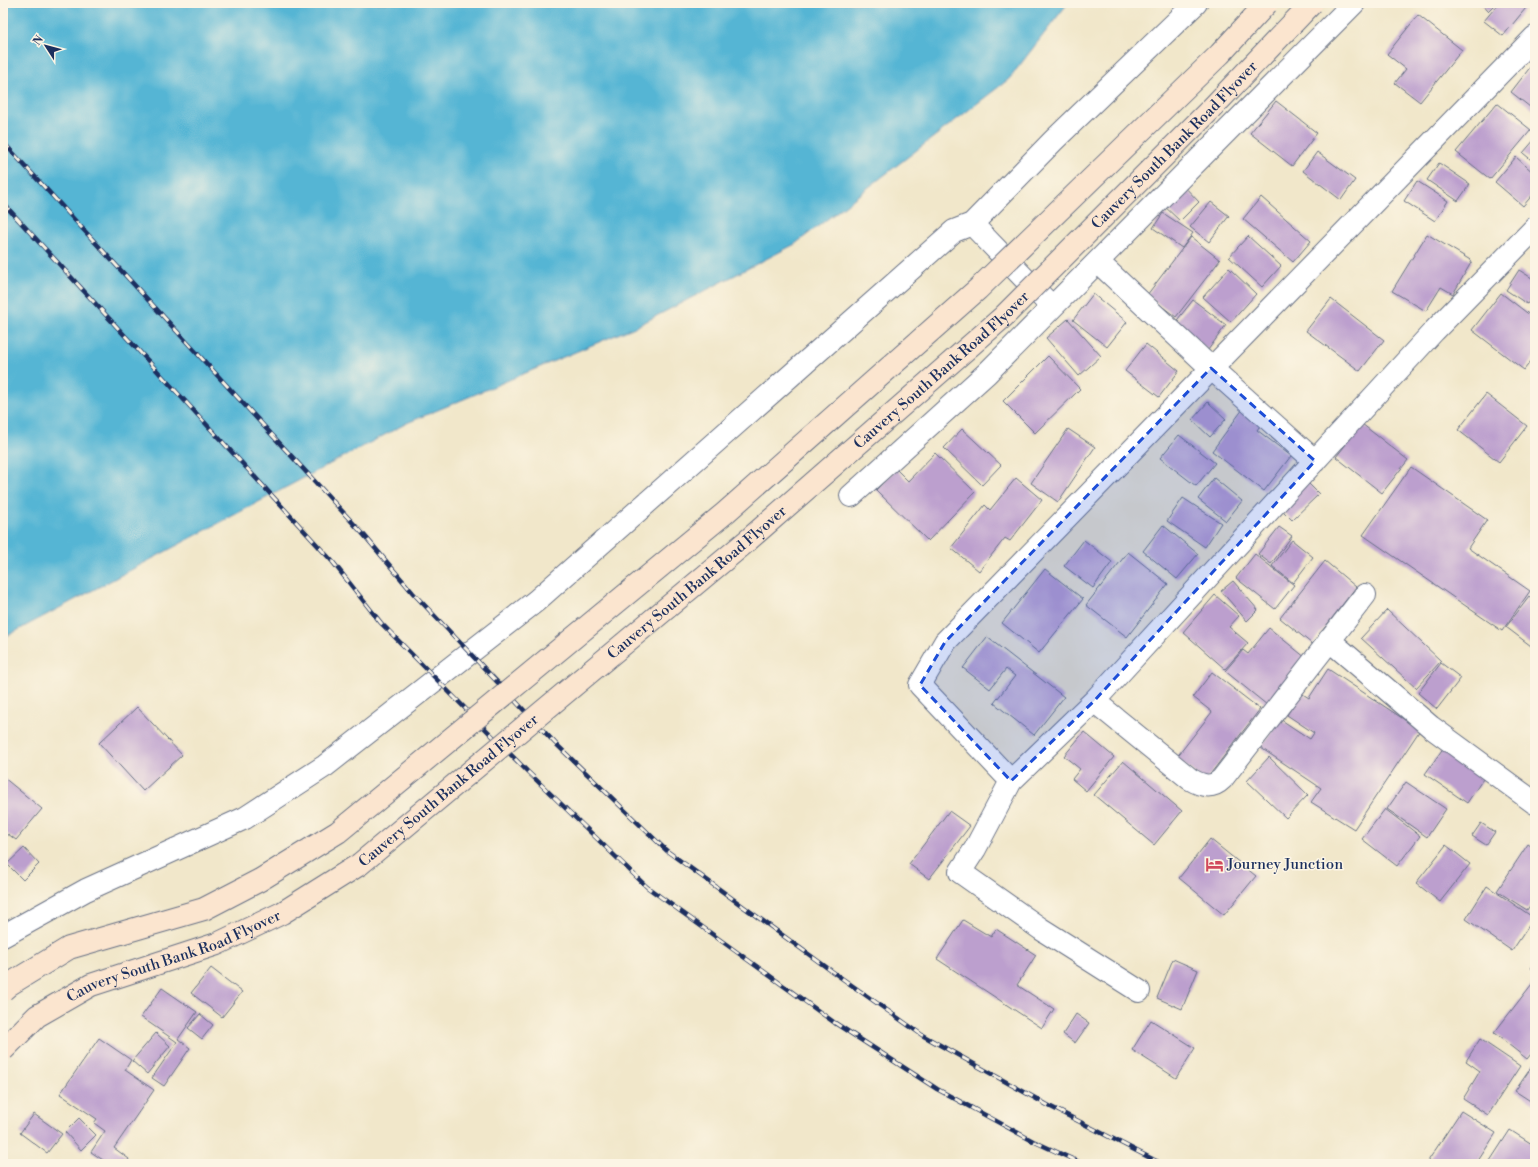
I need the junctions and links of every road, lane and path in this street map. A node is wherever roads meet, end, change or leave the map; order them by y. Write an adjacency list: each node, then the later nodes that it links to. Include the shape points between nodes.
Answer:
1 (1196, 3): 6 (street, via 1053,141)
2 (1267, 3): 19 (main road, bridge, via 1220,54 978,289 725,513 338,832 260,880 204,909 69,948)
3 (1312, 3): 21 (main road, Cauvery South Bank Road Flyover, bridge, via 1210,110 1003,317 747,541 360,864 282,913 217,944 91,985 37,1016)
4 (1354, 3): 8 (street)
5 (1535, 37): 10 (street)
6 (972, 224): 9 (street); 18 (street, via 954,231 536,602 325,766 245,818 86,890)
7 (1535, 228): 11 (street, via 1434,331)
8 (1098, 262): 9 (street); 10 (street)
9 (1052, 307): 12 (street, via 987,373)
10 (1211, 368): 11 (street); 16 (street, via 945,642 920,685)
11 (1315, 461): 15 (street)
12 (851, 496)
13 (1365, 595): 14 (street)
14 (1329, 640): 15 (street, via 1222,779 1213,785 1204,786 1190,779); 17 (street, via 1432,727)
15 (1094, 701): 16 (street)
16 (1011, 781): 20 (street, via 960,872 1041,929)
17 (1535, 803)
18 (3, 936)
19 (3, 990)
20 (1139, 991)
21 (3, 1050)

